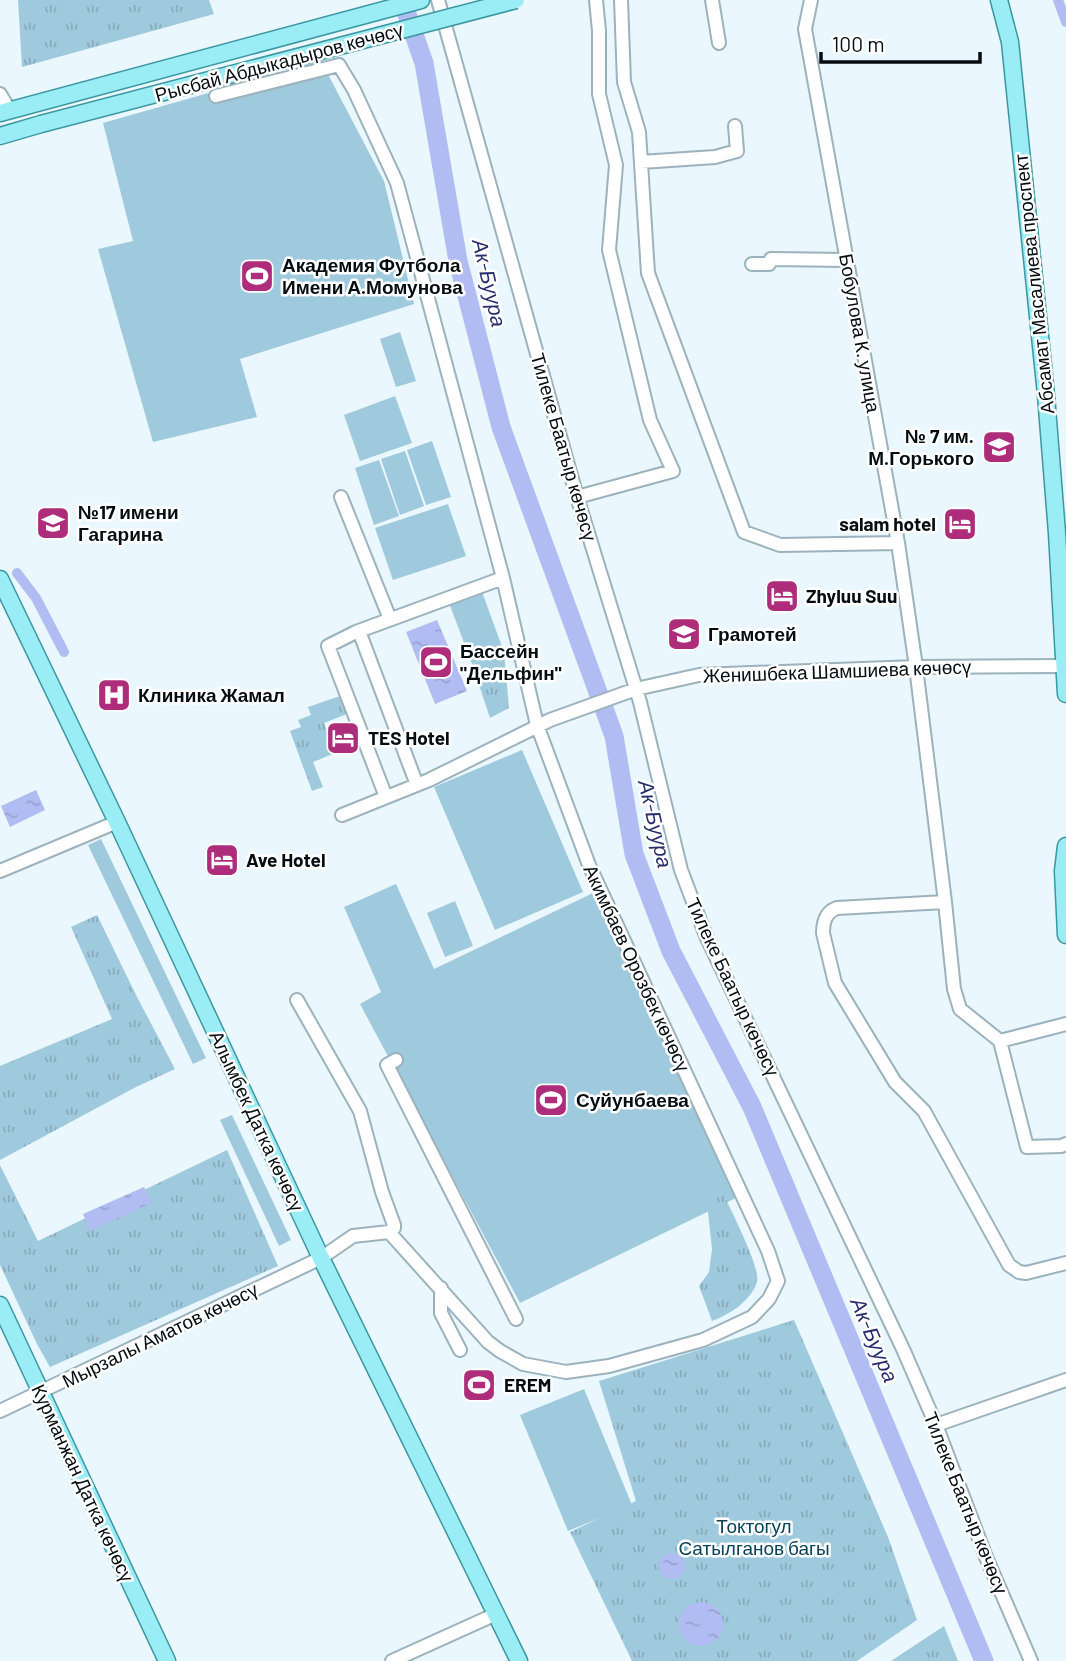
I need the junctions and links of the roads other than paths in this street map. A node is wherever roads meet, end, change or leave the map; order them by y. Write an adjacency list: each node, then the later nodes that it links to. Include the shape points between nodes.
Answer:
1 (421, 0): 12 (main road, Рысбай Абдыкадыров көчөсү)
2 (438, 0): 18 (street, Тилеке Баатыр көчөсү)
3 (516, 0): 14 (main road, Рысбай Абдыкадыров көчөсү, bridge)
4 (596, 0): 18 (street, via 598,94 616,165 609,250 650,420 673,471)
5 (621, 0): 15 (street, via 624,82 639,132)
6 (712, 0): 9 (street)
7 (811, 0): 16 (street, Бобулова К. улица, via 805,29)
8 (999, 0): 25 (main road, Абсамат Масалиева проспект, via 1010,41 1044,382)
9 (719, 43)
10 (0, 94): 12 (street)
11 (216, 96): 21 (street, via 339,65 354,90 397,183)
12 (5, 112)
13 (735, 126): 15 (street, via 737,151)
14 (0, 136)
15 (641, 162): 20 (street, via 648,273 744,532 780,545)
16 (847, 260): 17 (street, via 771,258 769,264); 20 (street, Бобулова К. улица)
17 (752, 264)
18 (577, 496): 27 (street, Тилеке Баатыр көчөсү)
19 (341, 497): 23 (street)
20 (898, 543): 26 (street, Бобулова К. улица)
21 (503, 578): 23 (street); 29 (street)
22 (0, 579): 33 (main road, Алымбек Датка көчөсү)
23 (390, 619): 24 (street)
24 (359, 631): 30 (street); 31 (street, via 328,646)
25 (1065, 666): 26 (street, Женишбека Шамшиева көчөсү); 28 (main road, Абсамат Масалиева проспект)
26 (916, 667): 27 (street, Женишбека Шамшиева көчөсү, via 699,675); 36 (street, Бобулова К. улица)
27 (636, 689): 29 (street, Женишбека Шамшиева көчөсү); 53 (street, Тилеке Баатыр көчөсү, via 681,870 706,936)
28 (1066, 694)
29 (537, 725): 30 (street, Женишбека Шамшиева көчөсү); 46 (street, Акимбаев Орозбек көчөсү, via 589,865 778,1281 752,1317 703,1340 609,1366 566,1371 523,1364 500,1352)
30 (417, 785): 31 (street, Женишбека Шамшиева көчөсү)
31 (386, 797): 32 (street, Женишбека Шамшиева көчөсү)
32 (342, 815)
33 (117, 822): 35 (street); 44 (main road, Алымбек Датка көчөсү)
34 (1066, 846): 37 (main road)
35 (0, 871)
36 (945, 902): 40 (street, Бобулова К. улица, via 957,1004); 45 (street, via 832,909 824,919 823,933 835,983 895,1082 924,1111 1010,1265 1026,1273)
37 (1066, 935)
38 (298, 1000): 43 (street, via 360,1111 394,1225)
39 (1066, 1024): 40 (street)
40 (1000, 1041): 42 (street, via 1027,1147)
41 (396, 1060): 48 (street, via 387,1065)
42 (1066, 1144)
43 (389, 1232): 44 (street, via 352,1237); 46 (street, Акимбаев Орозбек көчөсү)
44 (321, 1258): 51 (street, Мырзалы Аматов көчөсү); 54 (main road, Алымбек Датка көчөсү)
45 (1066, 1263)
46 (441, 1288): 49 (street, via 441,1313)
47 (0, 1305): 51 (main road, Курманжан Датка көчөсү)
48 (516, 1319)
49 (460, 1350)
50 (1066, 1380): 53 (street)
51 (40, 1392): 52 (street, Мырзалы Аматов көчөсү); 56 (main road, Курманжан Датка көчөсү)
52 (0, 1411)
53 (936, 1425): 58 (street, Тилеке Баатыр көчөсү)
54 (496, 1614): 55 (street); 57 (main road, Алымбек Датка көчөсү)
55 (400, 1659)
56 (167, 1661)
57 (519, 1661)
58 (1031, 1661)

